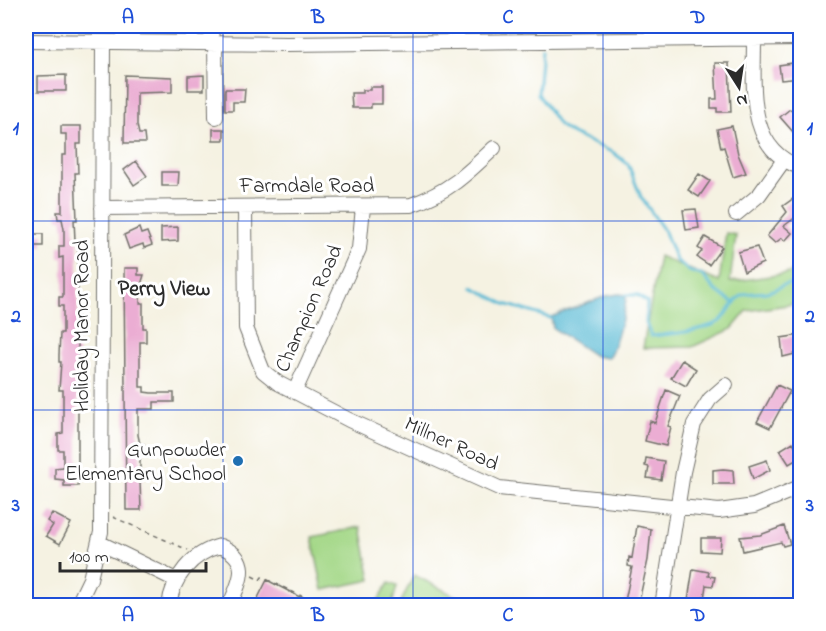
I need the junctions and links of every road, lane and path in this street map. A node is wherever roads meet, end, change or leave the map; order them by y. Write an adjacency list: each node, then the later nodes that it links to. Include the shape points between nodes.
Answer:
1 (212, 26): 6 (street)
2 (745, 35): 3 (street); 6 (street); 9 (street, via 757,121 769,146)
3 (801, 38)
4 (26, 42): 5 (street)
5 (104, 42): 6 (street); 13 (street, Holiday Manor Road)
6 (213, 44): 7 (street)
7 (216, 117)
8 (494, 148): 12 (street, Farmdale Road, via 460,181 434,196 411,205)
9 (784, 160): 10 (street); 14 (street, via 759,195)
10 (801, 167)
11 (245, 207): 12 (street, Farmdale Road); 13 (street, Farmdale Road); 16 (street, Millner Road, via 246,328 263,371)
12 (363, 207): 16 (street, Champion Road, via 359,249)
13 (102, 208): 20 (street, Holiday Manor Road)
14 (736, 214)
15 (726, 385): 18 (street, via 710,399 694,424)
16 (295, 391): 18 (street, Millner Road, via 349,420 499,488)
17 (801, 487): 18 (street, Millner Road, via 739,509)
18 (678, 507): 32 (street)
19 (110, 515): 21 (path)
20 (100, 543): 23 (street); 25 (street, Holiday Manor Road)
21 (192, 552)
22 (251, 575): 28 (path)
23 (176, 580): 26 (street); 27 (street, via 204,553 220,546 239,560 242,570)
24 (400, 599): 31 (path)
25 (77, 606)
26 (169, 606)
27 (229, 606)
28 (322, 606)
29 (360, 606): 30 (path, via 364,600)
30 (378, 606)
31 (397, 606)
32 (662, 606)

